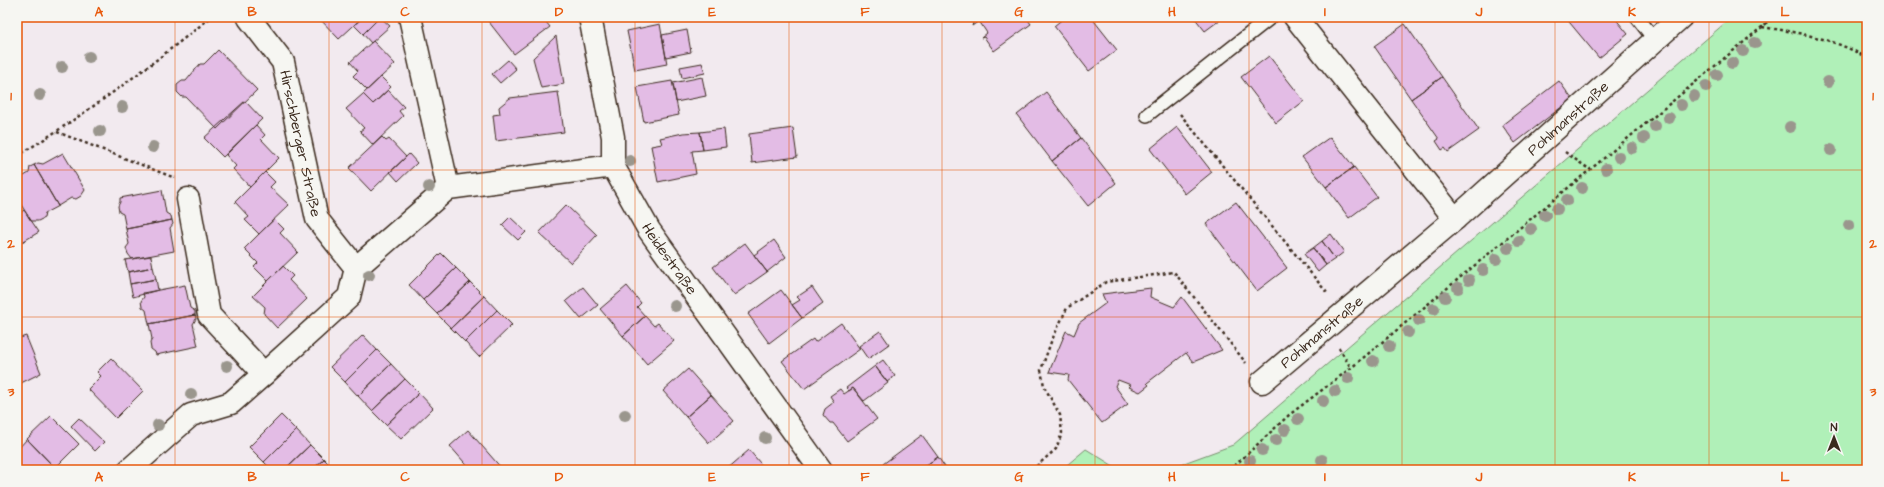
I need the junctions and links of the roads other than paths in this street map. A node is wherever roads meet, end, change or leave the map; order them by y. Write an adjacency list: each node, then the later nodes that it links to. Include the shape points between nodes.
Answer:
1 (410, 17): 11 (street)
2 (590, 17): 10 (street, Heidestraße, via 613,137)
3 (1271, 17): 9 (lane)
4 (1295, 17): 13 (street)
5 (1637, 17): 8 (lane)
6 (1681, 17): 8 (street, Pohlmanstraße)
7 (249, 18): 14 (street, Hirschberger Straße, via 282,62 317,219)
8 (1655, 40): 13 (street, Pohlmanstraße)
9 (1147, 115)
10 (613, 166): 11 (street); 18 (street, Heidestraße, via 649,230)
11 (448, 188): 14 (street)
12 (188, 199): 15 (street, via 209,315)
13 (1455, 219): 16 (street, Pohlmanstraße)
14 (356, 268): 15 (street, via 349,297)
15 (264, 374): 17 (street, via 231,403 191,415)
16 (1262, 382)
17 (129, 470)
18 (821, 470)

